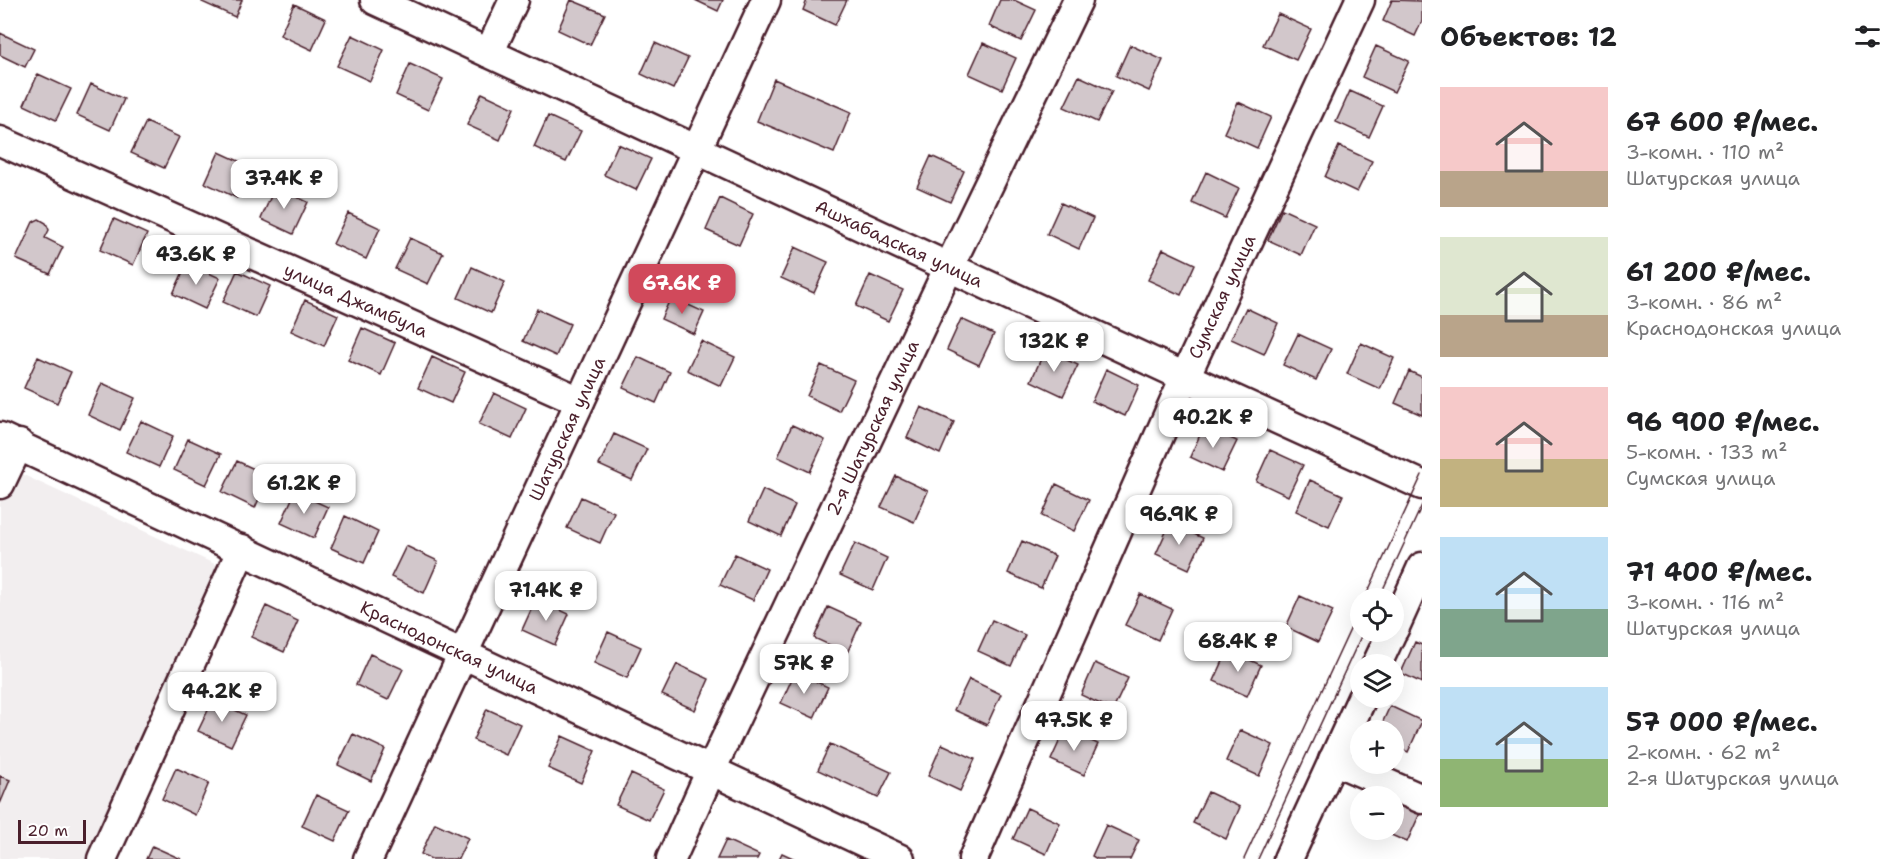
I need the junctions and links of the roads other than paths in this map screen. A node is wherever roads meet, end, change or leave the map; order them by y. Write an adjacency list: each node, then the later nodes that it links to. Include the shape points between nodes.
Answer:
1 (375, 0): 6 (street, Ашхабадская улица)
2 (514, 0): 6 (street)
3 (766, 0): 8 (street, Шатурская улица)
4 (1078, 0): 9 (street, 2-я Шатурская улица)
5 (1360, 0): 10 (street, Сумская улица)
6 (489, 53): 8 (street, Ашхабадская улица)
7 (0, 141): 11 (street, улица Джамбула)
8 (696, 149): 9 (street, Ашхабадская улица); 11 (street, Шатурская улица)
9 (949, 267): 10 (street, Ашхабадская улица); 21 (street, 2-я Шатурская улица)
10 (1185, 377): 14 (street, Ашхабадская улица); 27 (street, Сумская улица)
11 (580, 401): 18 (street, Шатурская улица)
12 (9, 440): 13 (street); 15 (street, Краснодонская улица)
13 (0, 484)
14 (1422, 485)
15 (242, 549): 18 (street, Краснодонская улица); 23 (street)
16 (1422, 567): 17 (street)
17 (1404, 606)
18 (463, 653): 21 (street, Краснодонская улица); 24 (street, Шатурская улица)
19 (1357, 708): 20 (street)
20 (1333, 760): 22 (street); 28 (street)
21 (711, 770): 25 (street, 2-я Шатурская улица); 26 (street, Краснодонская улица)
22 (1422, 799)
23 (102, 859)
24 (368, 859)
25 (671, 859)
26 (900, 859)
27 (973, 859)
28 (1288, 859)

